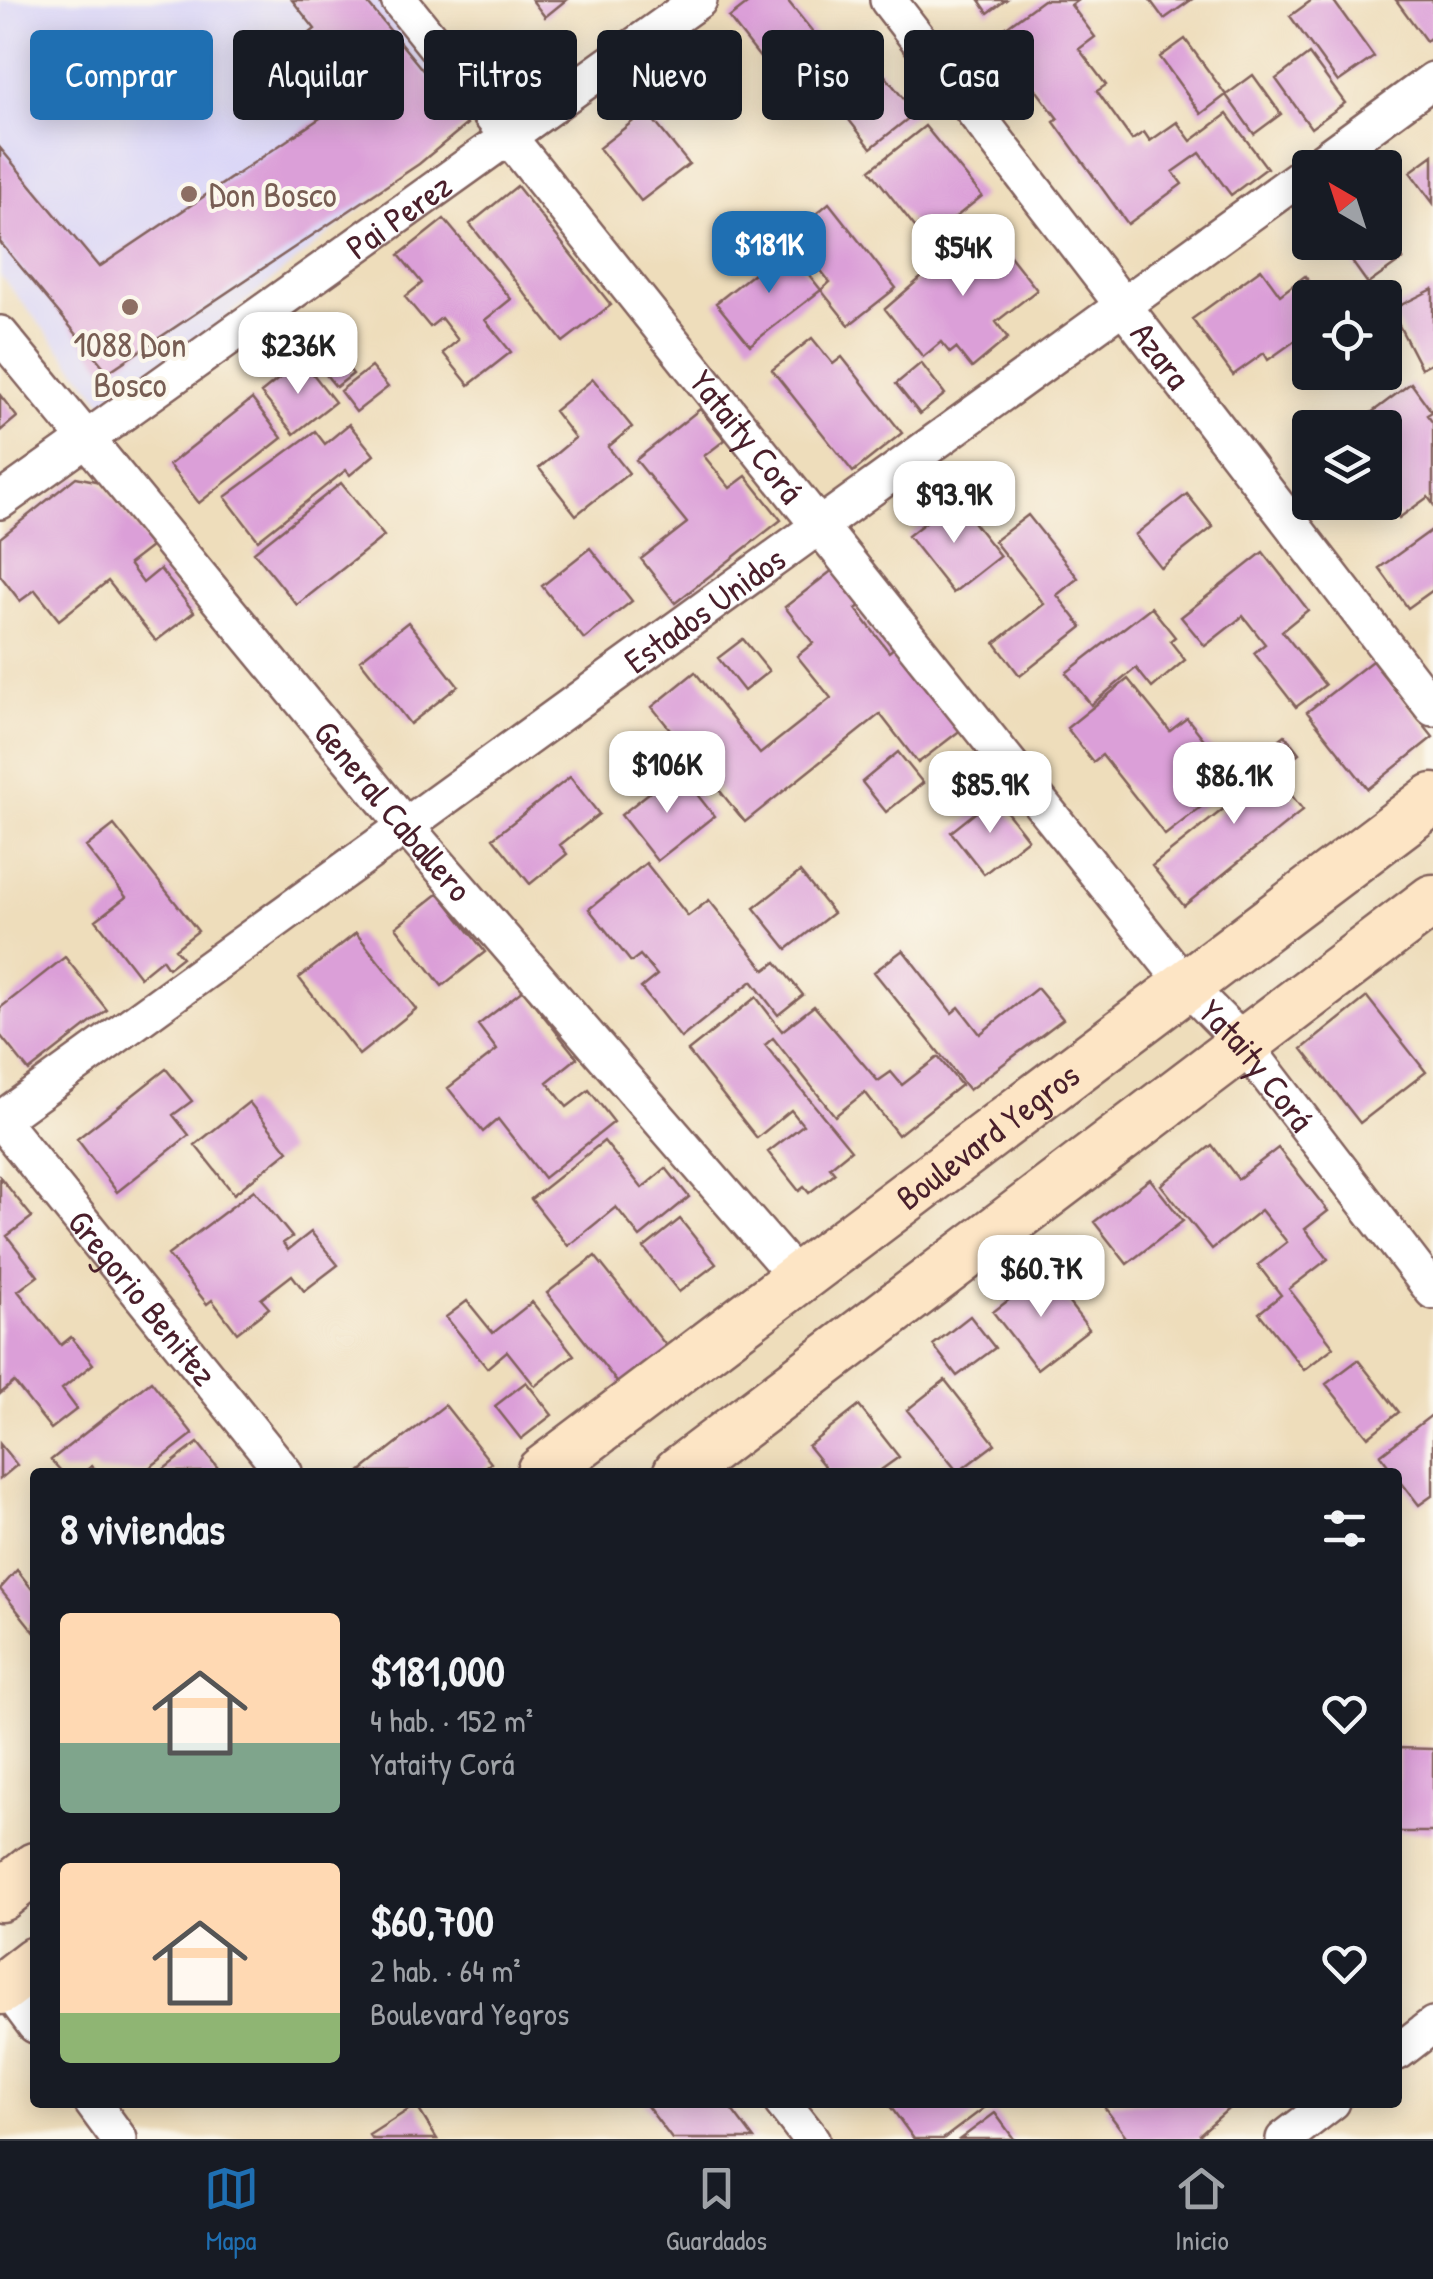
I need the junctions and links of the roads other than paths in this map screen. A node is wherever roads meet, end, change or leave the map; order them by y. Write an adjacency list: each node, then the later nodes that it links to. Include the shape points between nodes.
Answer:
1 (399, 0): 5 (street, Yataity Corá)
2 (699, 0): 5 (street, Pai Perez)
3 (888, 0): 8 (street, Azara)
4 (1433, 80): 6 (street, Estados Unidos)
5 (510, 139): 10 (street, Pai Perez); 12 (street, Yataity Corá)
6 (1338, 150)
7 (1292, 184): 8 (street, Estados Unidos)
8 (1124, 307): 12 (street, Estados Unidos); 13 (street, Azara)
9 (0, 334): 10 (street, General Caballero)
10 (85, 441): 11 (street, Pai Perez); 15 (street, General Caballero)
11 (0, 501)
12 (822, 528): 15 (street, Estados Unidos); 17 (street, Yataity Corá)
13 (1433, 708)
14 (1433, 798): 17 (main road, Boulevard Yegros)
15 (406, 827): 19 (street, Estados Unidos); 20 (street, General Caballero)
16 (1433, 900): 18 (main road)
17 (1186, 985): 18 (street, Yataity Corá); 20 (main road, Boulevard Yegros)
18 (1243, 1044): 21 (street, Yataity Corá); 24 (main road)
19 (0, 1120): 22 (street, Gregorio Benitez)
20 (798, 1279): 23 (main road, Boulevard Yegros)
21 (1433, 1291)
22 (281, 1468)
23 (547, 1468)
24 (684, 1468)
25 (30, 1872): 26 (main road)
26 (0, 1896)
27 (10, 1978): 28 (street)
28 (30, 2016)
29 (1433, 2025): 30 (street)
30 (1402, 2049)
31 (97, 2108): 34 (street)
32 (787, 2108): 35 (street)
33 (1324, 2108): 36 (street)
34 (120, 2139)
35 (811, 2139)
36 (1284, 2139)

